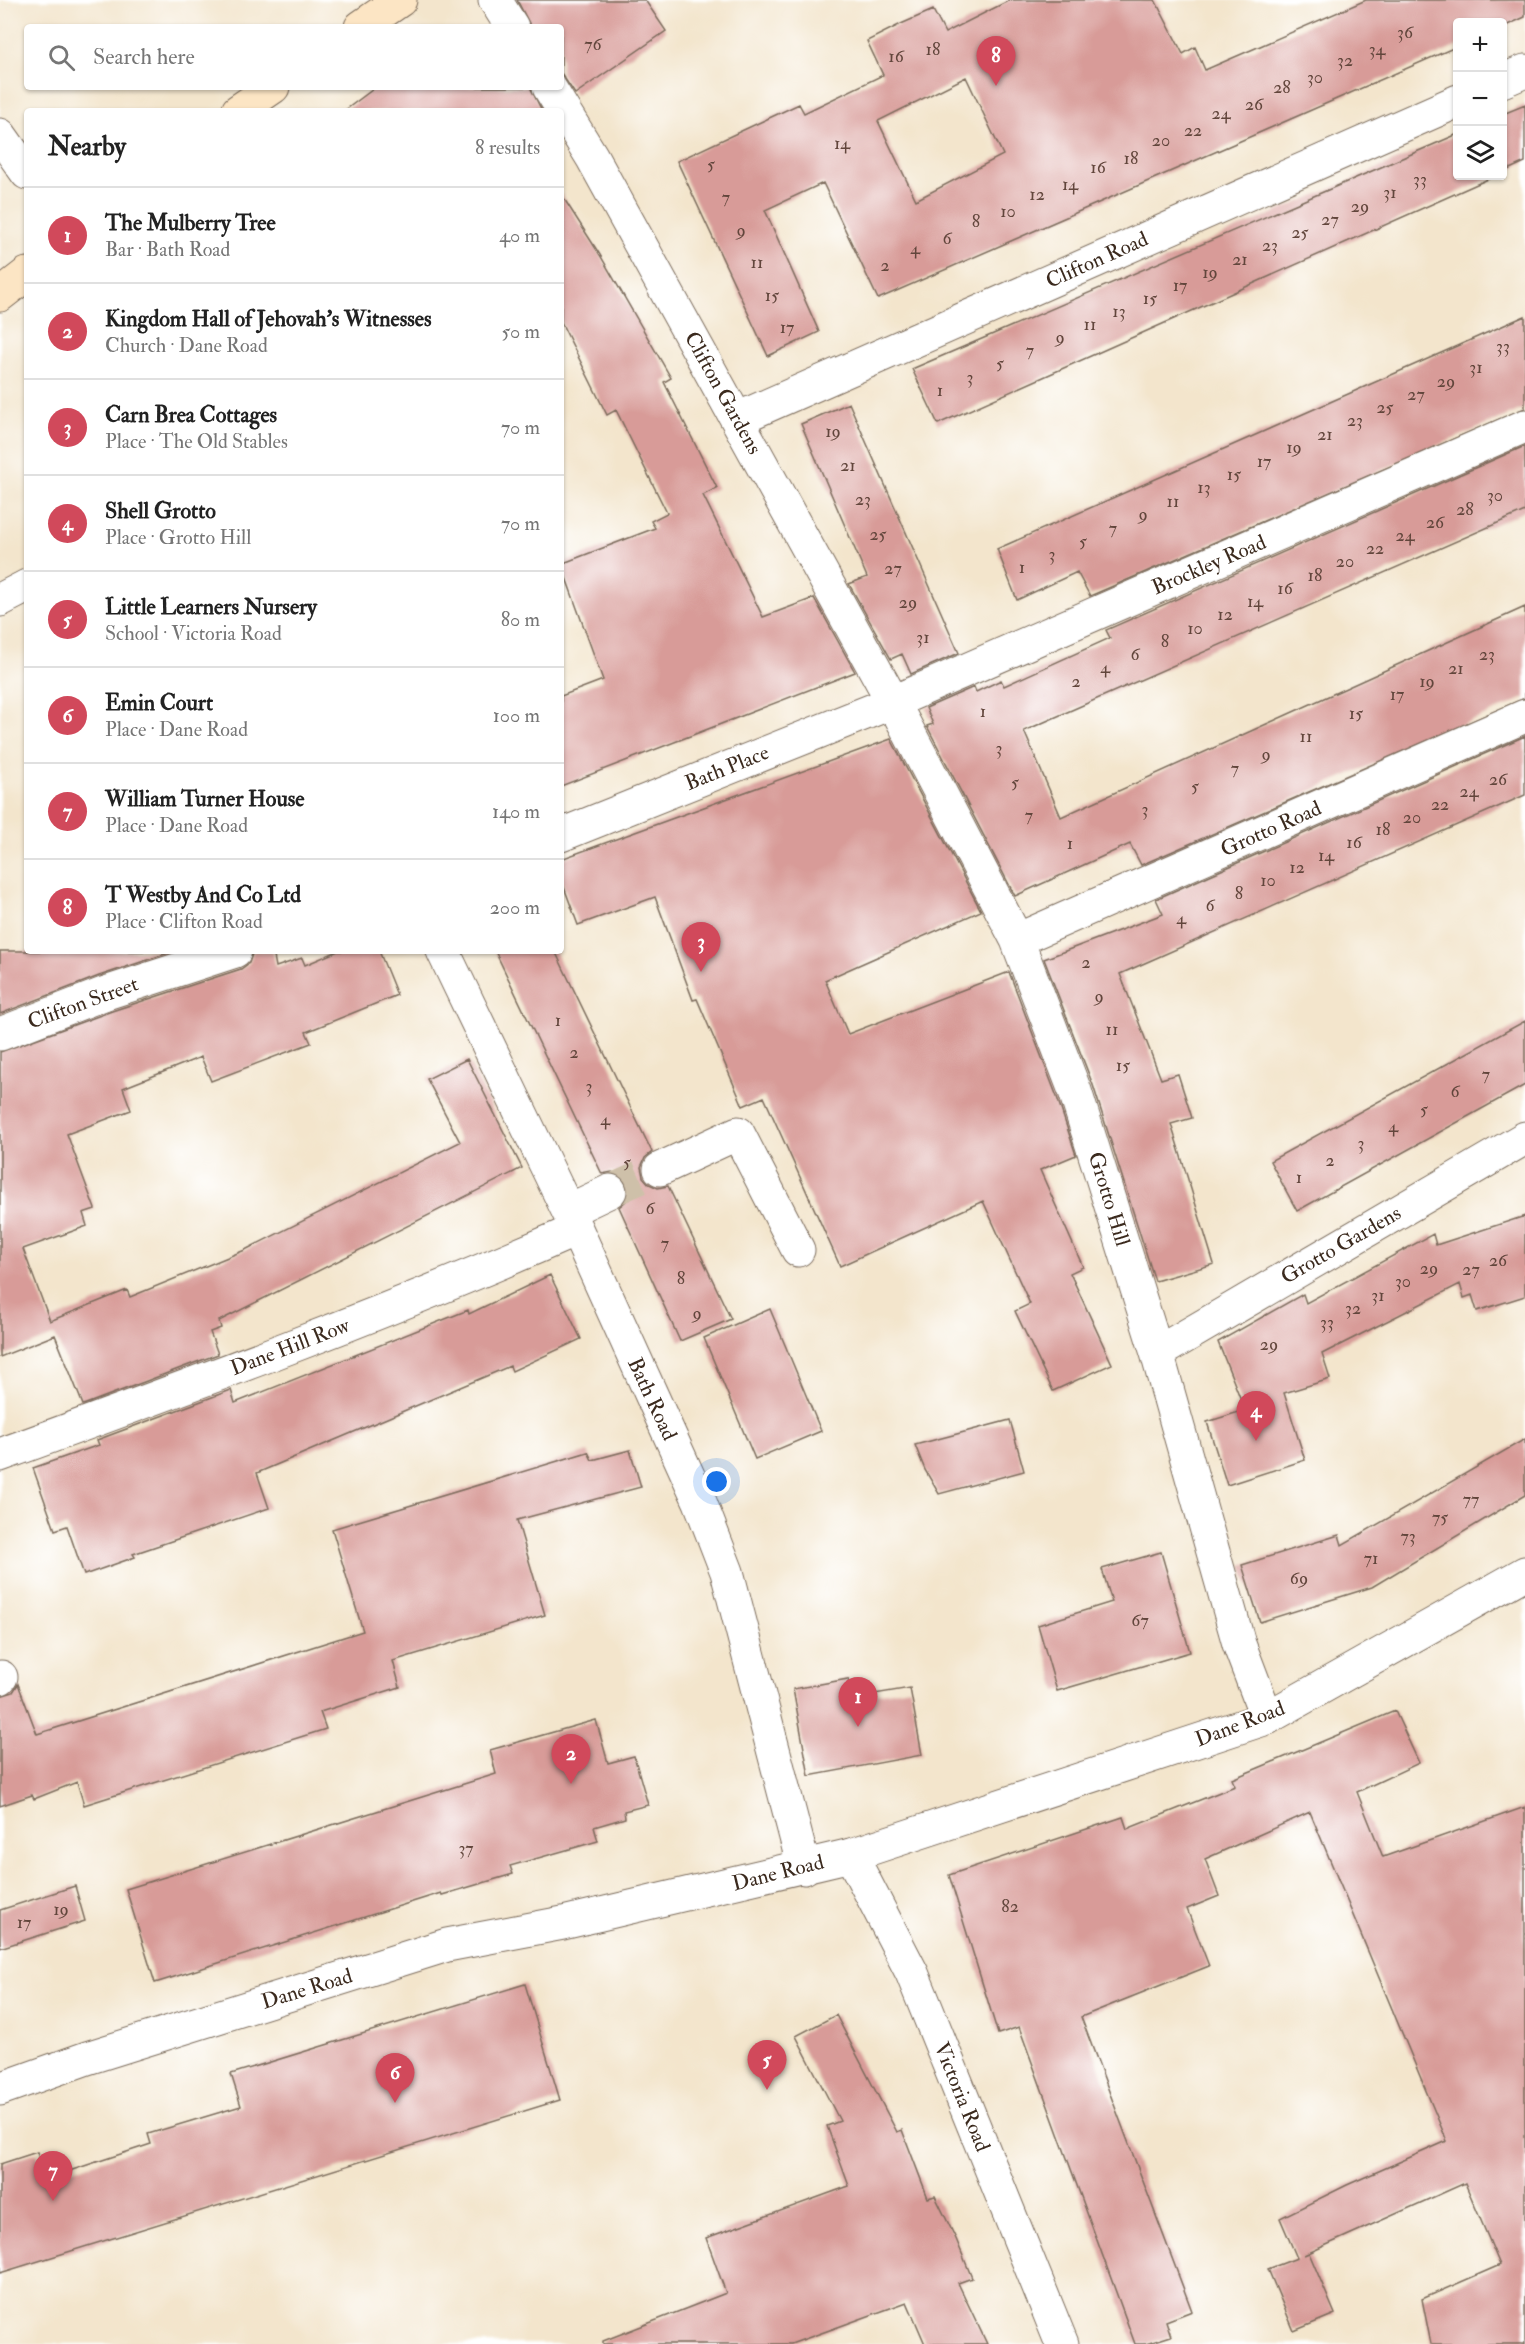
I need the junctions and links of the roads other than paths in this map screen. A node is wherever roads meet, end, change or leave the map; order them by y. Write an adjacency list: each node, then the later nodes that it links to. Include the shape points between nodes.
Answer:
1 (400, 0): 3 (main road)
2 (495, 0): 4 (street)
3 (365, 24)
4 (510, 24)
5 (1525, 71): 6 (street)
6 (1507, 79)
7 (269, 90): 10 (main road)
8 (551, 90): 11 (street, Clifton Gardens)
9 (1453, 103): 17 (street, Clifton Road)
10 (242, 108)
11 (562, 108)
12 (564, 111): 17 (street, Clifton Gardens)
13 (0, 135): 14 (street)
14 (24, 169)
15 (24, 276): 16 (main road)
16 (0, 295)
17 (737, 419): 21 (street, Clifton Gardens)
18 (1525, 426): 21 (street, Brockley Road)
19 (24, 588): 20 (street)
20 (0, 600)
21 (893, 702): 23 (street, Bath Place); 24 (street, Grotto Hill)
22 (1525, 716): 24 (street, Grotto Road)
23 (564, 834)
24 (1017, 940): 33 (street, Grotto Hill, via 1075,1091)
25 (226, 954): 27 (street, Clifton Street, via 106,993)
26 (444, 954): 31 (street, Bath Road)
27 (0, 1035)
28 (1525, 1138): 33 (street, Grotto Gardens)
29 (660, 1169): 32 (street, via 738,1133)
30 (610, 1191): 31 (street, Dane Hill Row)
31 (572, 1220): 34 (street, Dane Hill Row, via 462,1280); 38 (street, Bath Road, via 700,1503 727,1572)
32 (798, 1250)
33 (1157, 1353): 36 (street, Grotto Hill, via 1239,1644)
34 (0, 1455)
35 (1525, 1573): 36 (street, Dane Road)
36 (1267, 1718): 37 (street, Dane Road)
37 (851, 1855): 38 (street, Dane Road); 40 (street, Victoria Road, via 912,1973)
38 (804, 1868): 39 (street, Dane Road, via 447,1945)
39 (0, 2089)
40 (1062, 2344)

